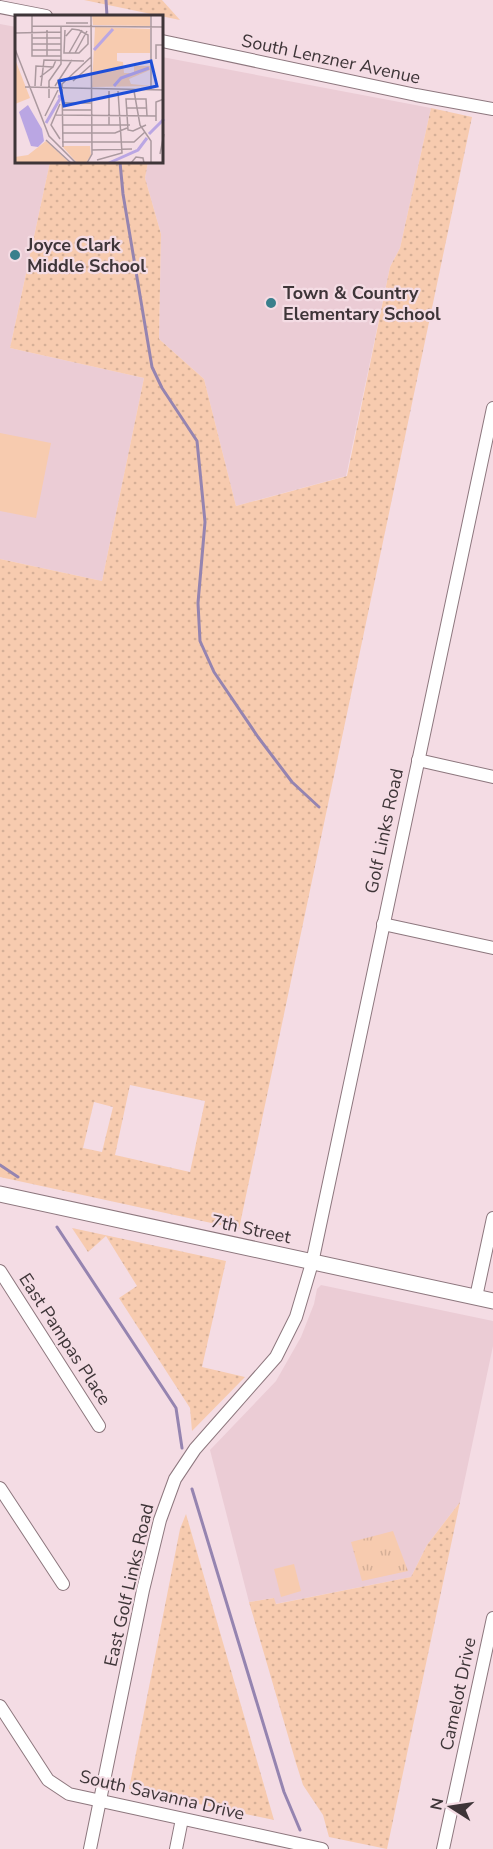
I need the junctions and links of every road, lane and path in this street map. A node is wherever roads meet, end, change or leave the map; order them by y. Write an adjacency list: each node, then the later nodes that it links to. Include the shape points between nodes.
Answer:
1 (0, 7): 2 (street)
2 (41, 15)
3 (164, 41): 4 (street, South Lenzner Avenue)
4 (493, 109)
5 (493, 408): 6 (street, Golf Links Road)
6 (488, 457): 7 (street, Golf Links Road)
7 (418, 760): 8 (street); 9 (street, Golf Links Road)
8 (493, 777)
9 (383, 924): 10 (street); 13 (street, Golf Links Road)
10 (493, 948)
11 (0, 1194): 13 (main road, 7th Street)
12 (493, 1218): 15 (street)
13 (312, 1263): 15 (main road, 7th Street); 22 (street, East Golf Links Road, via 296,1317 276,1357 195,1449 175,1479 160,1520 143,1590)
14 (0, 1271): 17 (street, East Pampas Place)
15 (476, 1297): 16 (main road, 7th Street)
16 (493, 1301)
17 (99, 1426)
18 (0, 1488): 19 (street)
19 (63, 1584)
20 (493, 1618): 27 (street, Camelot Drive)
21 (0, 1706): 22 (street, South Savanna Drive, via 48,1780 69,1794)
22 (100, 1802): 23 (street, South Savanna Drive); 24 (street, East Golf Links Road)
23 (182, 1820): 25 (street); 26 (street, South Savanna Drive)
24 (90, 1849)
25 (176, 1849)
26 (322, 1849)
27 (443, 1849)

